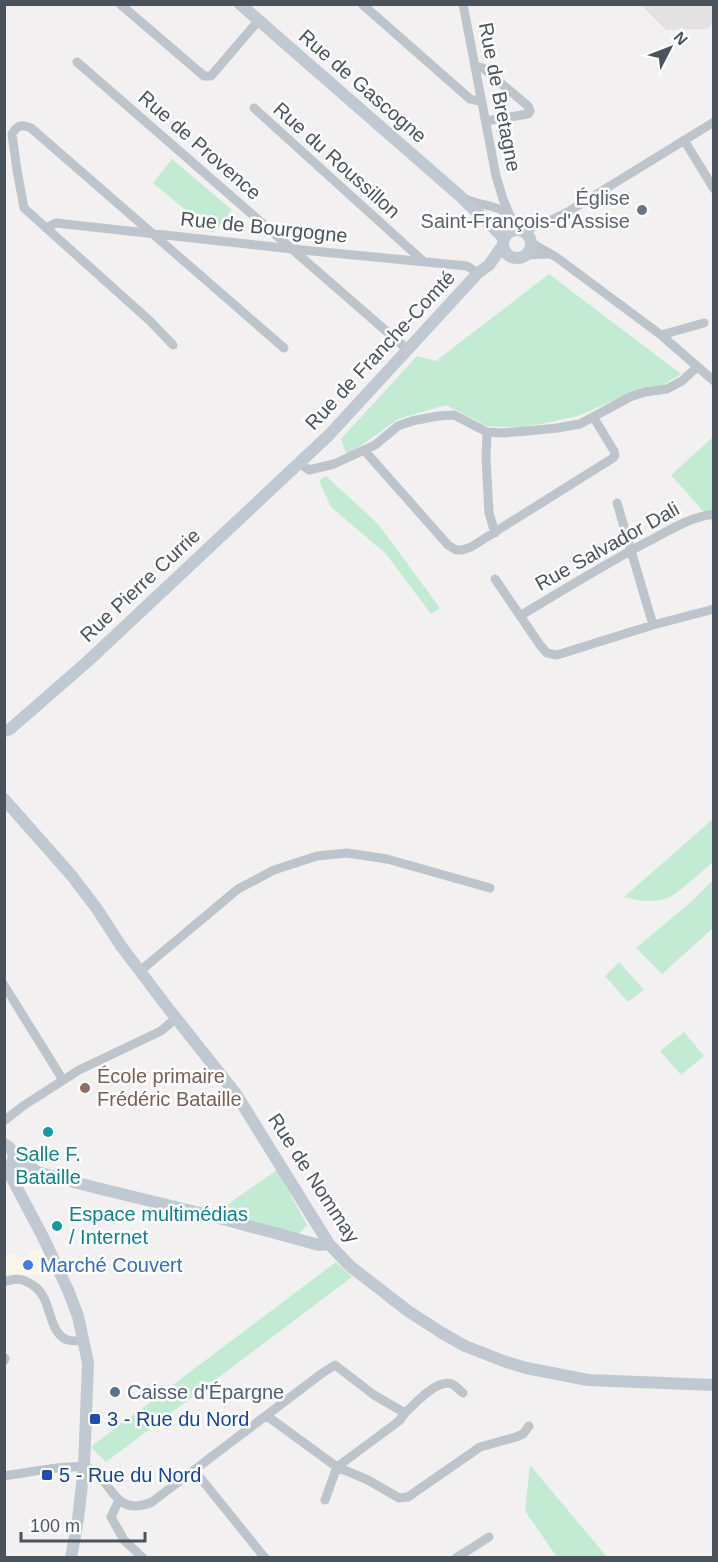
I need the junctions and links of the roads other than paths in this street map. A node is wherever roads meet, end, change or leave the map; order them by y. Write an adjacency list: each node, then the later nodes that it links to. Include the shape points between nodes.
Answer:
1 (120, 4): 5 (street, via 204,76 212,76)
2 (240, 4): 5 (street, Rue de Gascogne)
3 (362, 4): 8 (street, via 471,99)
4 (463, 4): 7 (street, Rue de Bretagne)
5 (258, 21): 15 (street, Rue de Gascogne)
6 (77, 62): 23 (street, Rue de Provence)
7 (475, 66): 8 (street, Rue de Bretagne); 10 (street, via 483,68 530,111)
8 (482, 102): 10 (street, Rue de Bretagne)
9 (254, 108): 24 (street, Rue du Roussillon)
10 (486, 121): 13 (street, Rue de Bretagne)
11 (714, 122): 12 (street)
12 (684, 140): 14 (street); 21 (street)
13 (496, 176): 16 (street, via 496,191); 17 (street, Rue de Bretagne)
14 (714, 189)
15 (460, 196): 16 (street, Rue de Gascogne); 18 (street, Rue de Gascogne)
16 (488, 204): 17 (street, Rue de Gascogne); 18 (street)
17 (508, 214): 21 (street, Rue de Bretagne)
18 (488, 222): 22 (street, Rue de Gascogne)
19 (46, 228): 20 (street, Rue de Bourgogne, via 56,223); 20 (street, via 24,208 12,134 19,126 31,128); 28 (street)
20 (153, 233): 23 (street, Rue de Bourgogne); 29 (street)
21 (525, 239): 22 (street, Rue de Franche-Comté, via 508,232); 22 (street, via 517,257); 27 (street)
22 (506, 246): 25 (street, Rue de Franche-Comté)
23 (292, 249): 24 (street, Rue de Bourgogne); 30 (street, Rue de Provence)
24 (423, 262): 25 (street, Rue de Bourgogne, via 467,266)
25 (478, 273): 30 (street, Rue de Franche-Comté)
26 (704, 323): 27 (street)
27 (661, 335): 31 (street)
28 (173, 345)
29 (284, 348)
30 (408, 350): 36 (street, Rue de Franche-Comté)
31 (697, 367): 32 (street); 33 (street, via 667,389 630,397)
32 (714, 381)
33 (594, 418): 34 (street, via 557,428); 39 (street, via 614,451 613,458)
34 (487, 432): 35 (street, via 446,414 398,426); 39 (street, via 489,513)
35 (364, 450): 36 (street, via 309,470); 39 (street, via 448,545 462,550)
36 (300, 463): 45 (street, Rue Pierre Currie, via 87,662)
37 (617, 503): 40 (street)
38 (714, 514): 40 (street, Rue Salvador Dali, via 685,522)
39 (495, 533)
40 (631, 550): 43 (street, Rue Salvador Dali); 44 (street)
41 (495, 579): 43 (street)
42 (714, 609): 44 (street)
43 (520, 616): 44 (street, via 547,653 557,655)
44 (652, 625)
45 (4, 731)
46 (4, 799): 48 (street, Rue de Nommay, via 72,876)
47 (490, 888): 48 (street, via 387,859 347,853 317,856 274,870 238,889)
48 (140, 971): 50 (street, Rue de Nommay)
49 (4, 985): 51 (street)
50 (176, 1018): 51 (street, via 161,1031); 55 (street, Rue de Nommay, via 236,1094)
51 (63, 1080): 52 (street)
52 (4, 1121)
53 (4, 1144): 54 (street, via 14,1155)
54 (8, 1167): 55 (street, via 28,1165 37,1172 89,1186 319,1245); 57 (street, via 68,1290)
55 (329, 1244): 58 (street, Rue de Nommay, via 350,1266 408,1311 465,1346 506,1362 588,1380)
56 (4, 1282): 57 (street, via 18,1278 34,1285 42,1292 59,1334 70,1341)
57 (84, 1341): 63 (street, via 88,1369)
58 (714, 1385)
59 (463, 1393): 60 (street, via 444,1383)
60 (405, 1413): 61 (street, via 335,1365); 64 (street)
61 (267, 1416): 64 (street); 65 (street)
62 (529, 1426): 64 (street, via 516,1437 480,1447 408,1497 399,1498)
63 (84, 1467): 66 (street); 67 (street, via 94,1472); 70 (street)
64 (337, 1467): 68 (street)
65 (194, 1470): 67 (street, via 143,1506); 73 (street)
66 (4, 1476)
67 (119, 1500): 72 (street, via 111,1517 124,1540)
68 (326, 1500)
69 (489, 1537): 74 (street)
70 (72, 1553): 71 (street)
71 (82, 1557)
72 (142, 1557)
73 (265, 1557)
74 (456, 1557)

